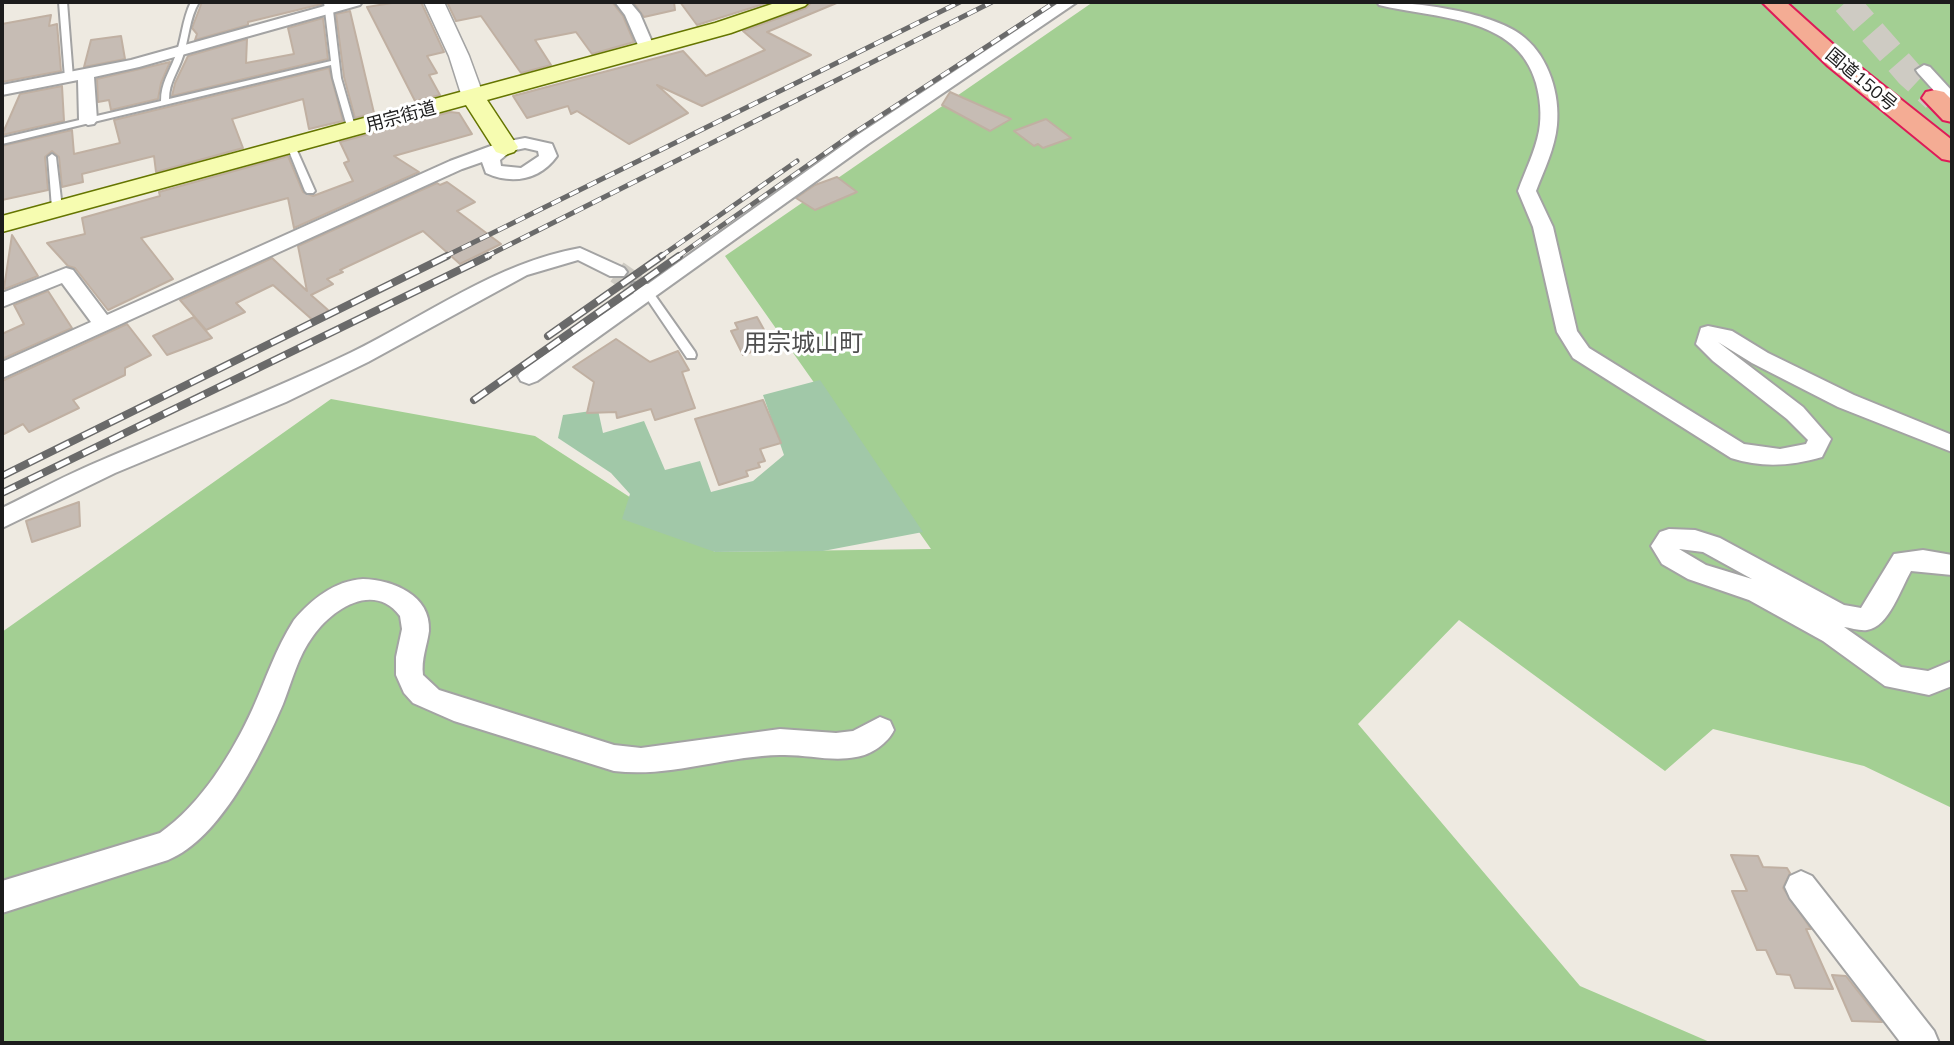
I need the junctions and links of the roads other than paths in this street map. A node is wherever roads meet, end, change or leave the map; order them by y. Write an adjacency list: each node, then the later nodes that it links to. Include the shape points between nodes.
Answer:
1 (63, 2): 15 (lane)
2 (195, 2): 12 (lane, via 186,17)
3 (355, 2): 10 (street)
4 (435, 2): 17 (street)
5 (622, 2): 11 (street, via 632,13)
6 (798, 2): 11 (main road, 用宗街道)
7 (1070, 2): 31 (street)
8 (1384, 2): 37 (street, via 1497,29 1518,39 1530,53 1547,88 1549,125 1527,191 1543,227 1567,332 1581,353 1739,452 1780,458 1814,451 1820,439 1809,424 1728,365 1707,344 1708,333 1725,336 1846,401)
9 (1773, 2): 25 (highway, 国道150号, via 1855,77)
10 (328, 6): 12 (street); 13 (lane)
11 (647, 49): 17 (main road, 用宗街道)
12 (181, 52): 15 (street); 18 (lane, via 164,85)
13 (335, 62): 18 (lane); 21 (lane)
14 (1924, 70): 19 (street)
15 (77, 77): 16 (street); 20 (street)
16 (2, 90)
17 (473, 97): 21 (main road, 用宗街道); 24 (main road)
18 (165, 103): 20 (lane)
19 (1946, 104)
20 (88, 120): 22 (lane)
21 (352, 130): 23 (main road, 用宗街道)
22 (2, 141)
23 (291, 146): 27 (lane); 28 (main road, 用宗街道)
24 (501, 149): 33 (street, via 456,165)
25 (1952, 153)
26 (52, 156): 28 (lane)
27 (310, 191)
28 (57, 208): 29 (main road, 用宗街道)
29 (2, 223)
30 (617, 272): 38 (street, via 580,254 520,271 359,358 107,467)
31 (644, 290): 34 (lane); 36 (street)
32 (2, 300): 33 (street, via 66,274)
33 (104, 325): 35 (street)
34 (691, 355)
35 (2, 371)
36 (528, 376)
37 (1952, 444)
38 (2, 519)
39 (1952, 565): 40 (street, via 1923,559 1903,561 1874,613 1865,620 1839,615 1711,545 1669,539 1663,546 1671,557 1696,572 1758,592 1832,633 1895,678 1929,683)
40 (1952, 673)
41 (880, 730): 43 (street, via 858,744 780,742 641,761 614,758 423,694 409,675 415,616 394,595 376,589 354,590 317,611 293,641 261,721 216,796 183,837)
42 (1801, 887): 44 (street)
43 (2, 897)
44 (1922, 1043)

